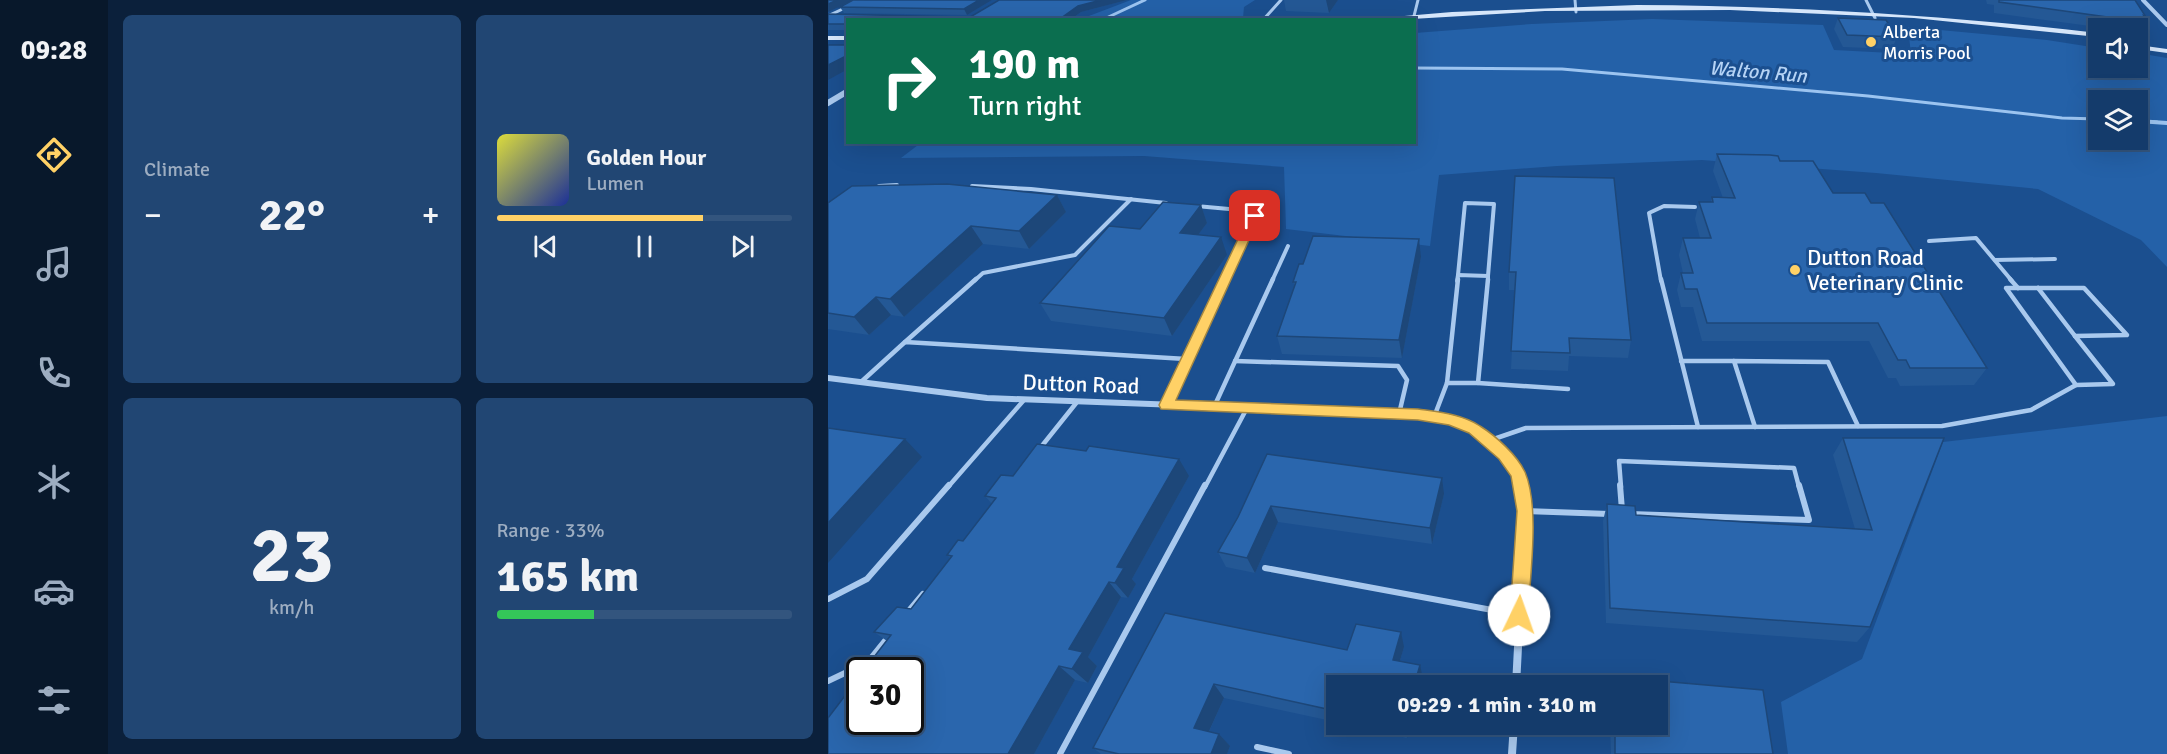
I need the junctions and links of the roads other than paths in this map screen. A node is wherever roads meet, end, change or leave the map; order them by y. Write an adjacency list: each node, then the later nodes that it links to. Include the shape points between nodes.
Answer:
1 (1281, 0): 12 (lane)
2 (1418, 0): 13 (lane)
3 (1866, 0): 10 (lane)
4 (2143, 0): 7 (street)
5 (2137, 3): 7 (street)
6 (853, 4): 9 (lane)
7 (2148, 4): 15 (street)
8 (1575, 6): 10 (main road); 14 (main road)
9 (828, 16): 11 (lane)
10 (1874, 16): 17 (main road, via 1968,19); 20 (main road)
11 (839, 17)
12 (1265, 18)
13 (1414, 18)
14 (1416, 19)
15 (2166, 24): 16 (street)
16 (2167, 30)
17 (2088, 34)
18 (828, 38): 19 (main road)
19 (846, 38)
20 (2088, 40)
21 (2148, 42): 22 (main road)
22 (2167, 45)
23 (828, 46): 24 (main road)
24 (846, 46)
25 (2148, 48): 26 (main road)
26 (2167, 51)
27 (846, 92): 28 (street)
28 (828, 103)
29 (908, 185): 31 (lane)
30 (965, 186): 32 (lane)
31 (872, 188)
32 (1131, 199): 33 (lane); 45 (lane, via 1075,255 983,273)
33 (1174, 204)
34 (1185, 205): 46 (lane, via 1251,211 1255,216)
35 (1695, 207): 48 (lane, via 1660,207 1649,213 1656,260)
36 (1929, 241): 39 (lane, via 1976,238)
37 (1288, 246): 47 (lane)
38 (2055, 259): 39 (lane)
39 (1995, 260): 42 (lane)
40 (1458, 275): 41 (lane); 41 (lane, via 1465,203 1494,204); 52 (lane)
41 (1488, 276): 53 (lane)
42 (2018, 288): 43 (lane); 54 (lane, via 2006,288)
43 (2038, 288): 44 (lane); 44 (lane, via 2084,288 2127,335)
44 (2075, 336): 54 (lane, via 2113,384)
45 (905, 342): 46 (lane); 51 (lane)
46 (1186, 359): 58 (lane)
47 (1235, 361): 59 (lane); 61 (lane, via 1398,366 1407,380)
48 (1681, 361): 49 (lane); 64 (lane)
49 (1734, 361): 63 (lane, via 1828,362); 65 (lane)
50 (828, 378): 51 (street, Dutton Road)
51 (861, 382): 56 (street, Dutton Road)
52 (1447, 383): 53 (lane); 62 (lane)
53 (1478, 383): 55 (lane)
54 (2076, 385): 63 (lane, via 2031,410 1942,426)
55 (1568, 389)
56 (1024, 400): 57 (street, Dutton Road); 72 (lane, via 867,579)
57 (1077, 402): 58 (street, Dutton Road); 67 (lane)
58 (1166, 405): 59 (street, Dutton Road)
59 (1214, 407): 60 (street, Dutton Road)
60 (1247, 408): 61 (street, Dutton Road); 80 (lane)
61 (1399, 414): 62 (street, Dutton Road)
62 (1434, 417): 66 (street, Dutton Road, via 1474,429)
63 (1858, 426): 65 (lane)
64 (1698, 427): 65 (lane); 66 (lane, via 1526,428)
65 (1755, 427)
66 (1488, 441): 68 (street, Dutton Road, via 1518,474)
67 (1039, 449)
68 (1525, 511): 69 (lane); 73 (street, Dutton Road)
69 (1622, 514): 69 (lane, via 1774,519 1809,520 1794,468 1619,461)
70 (1265, 568): 73 (lane)
71 (927, 588): 74 (lane)
72 (828, 599)
73 (1519, 615): 76 (street, Dutton Road)
74 (905, 616)
75 (897, 625): 77 (lane, via 868,663)
76 (1517, 675)
77 (828, 681)
78 (1513, 735): 82 (street)
79 (1257, 747): 81 (lane)
80 (1060, 754)
81 (1289, 754)
82 (1512, 754)

